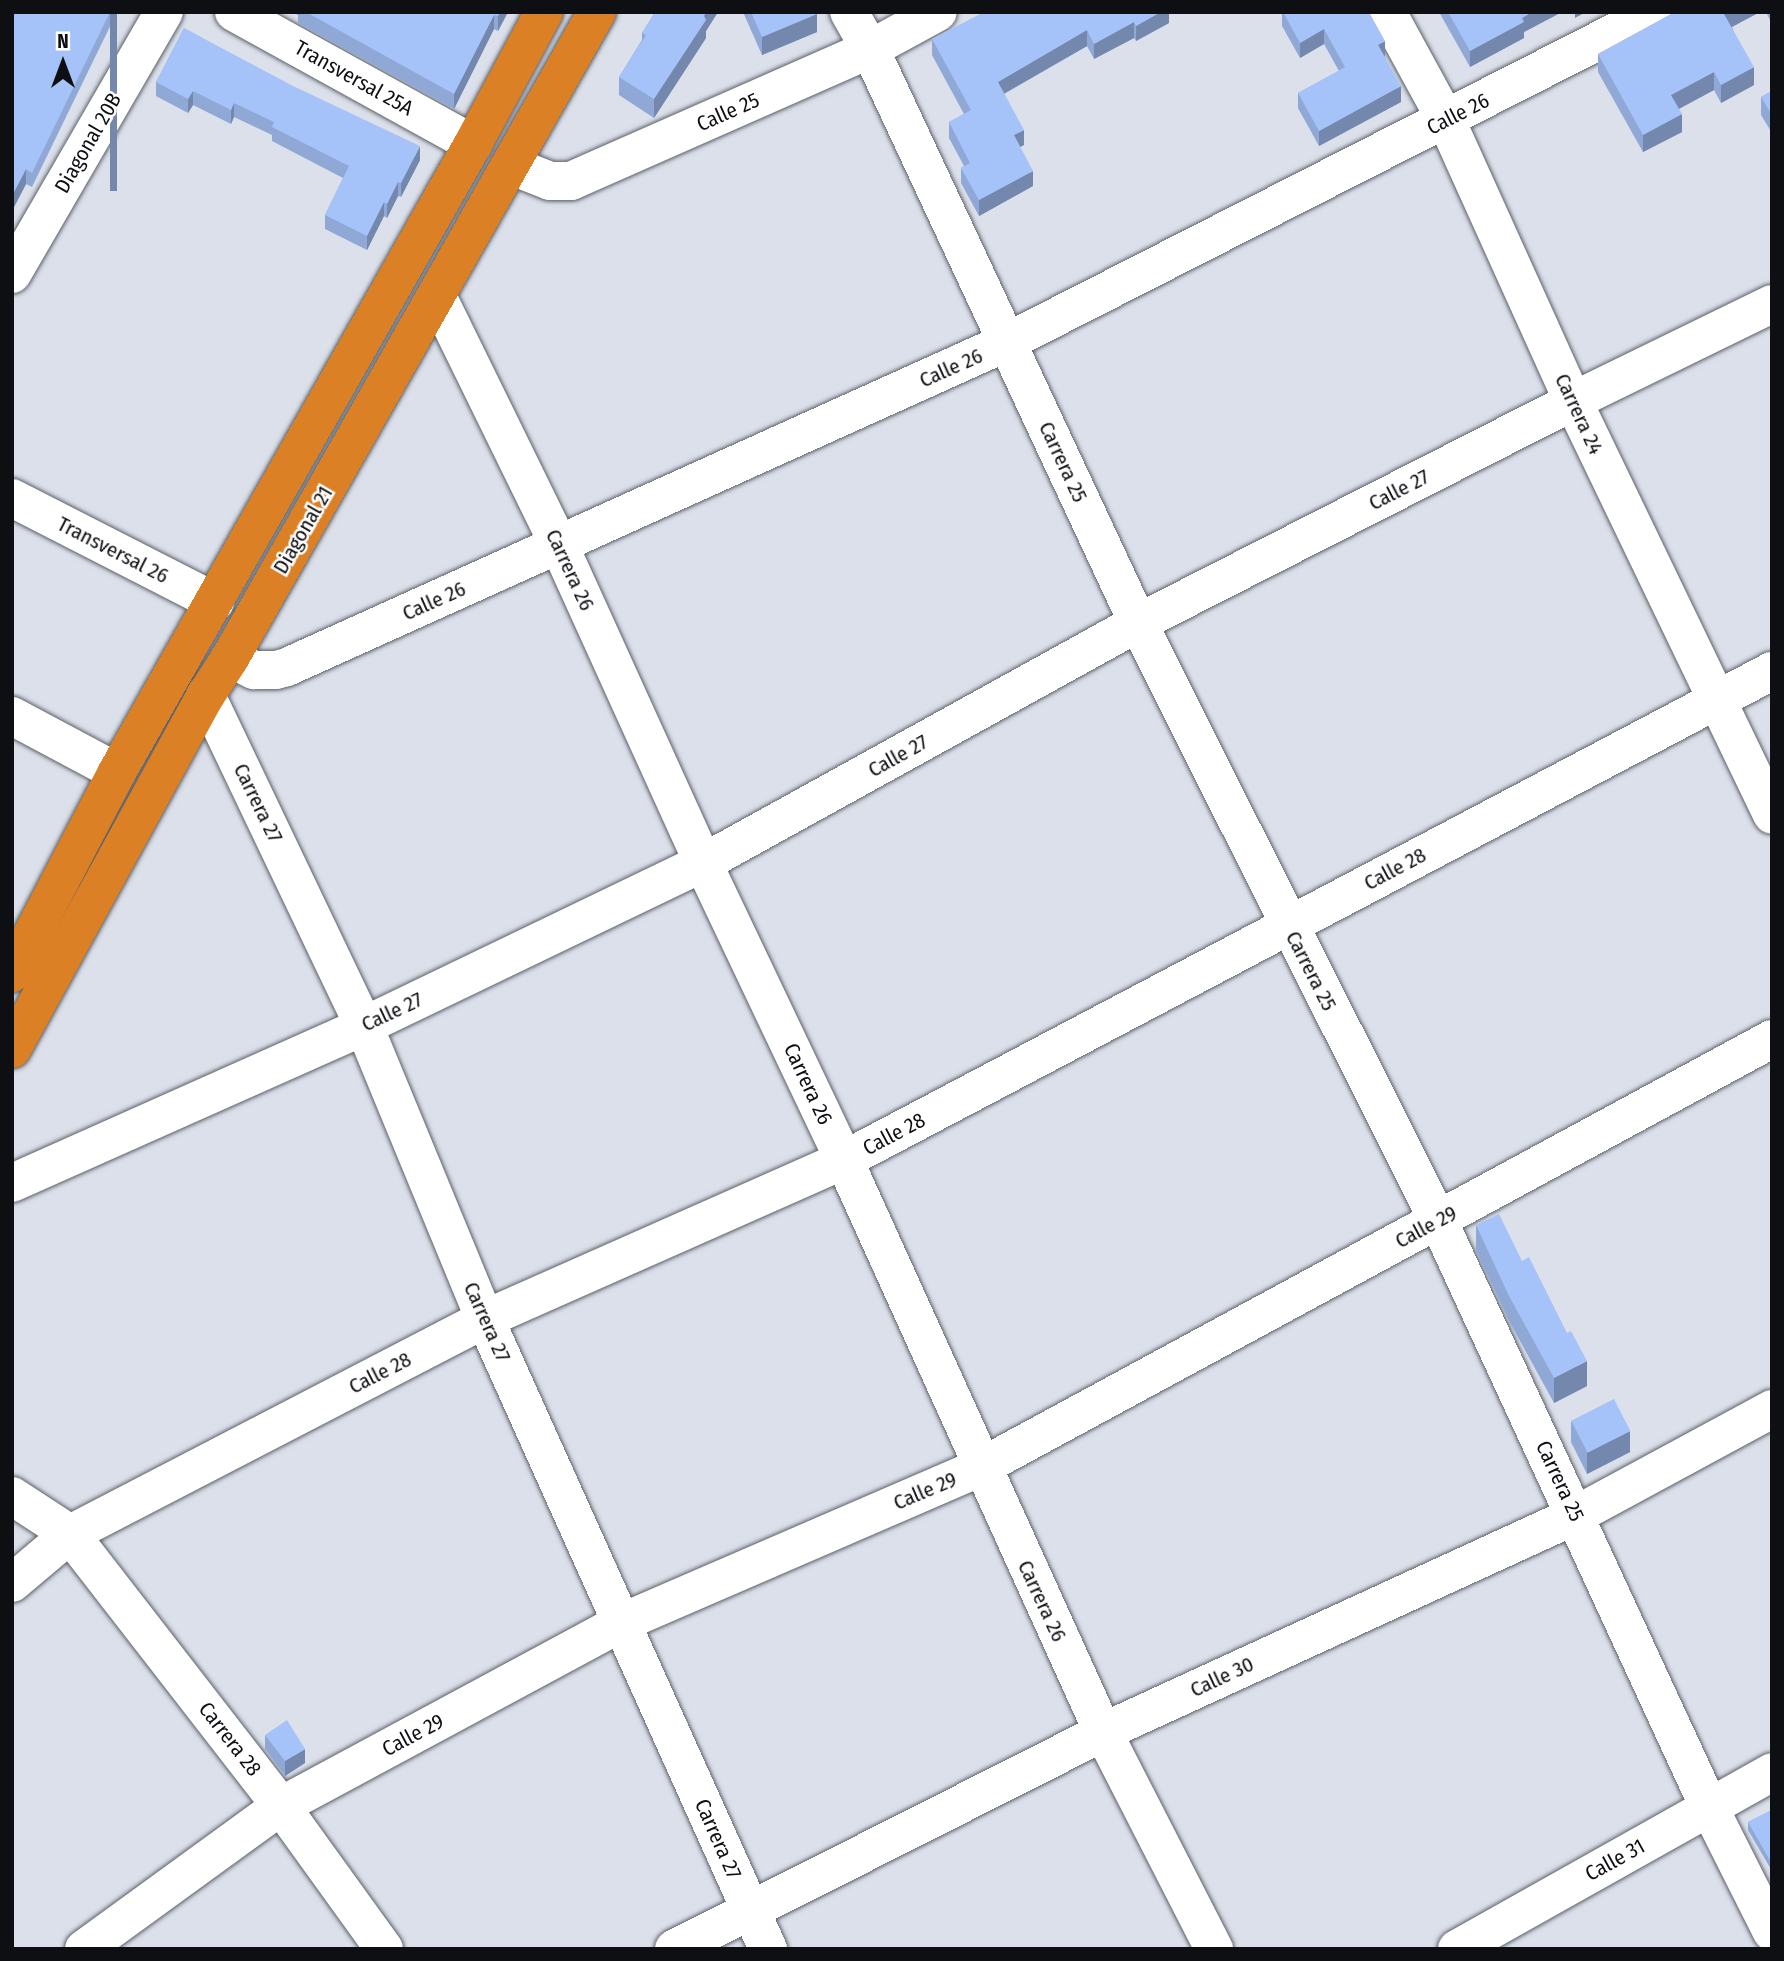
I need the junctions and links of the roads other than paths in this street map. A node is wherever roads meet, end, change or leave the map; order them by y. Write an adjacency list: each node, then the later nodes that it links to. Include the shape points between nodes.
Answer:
1 (164, 12): 13 (street, Diagonal 20B)
2 (234, 12): 11 (street, Transversal 25A)
3 (544, 12): 11 (highway, Diagonal 21)
4 (597, 12): 12 (highway, Diagonal 21)
5 (849, 12): 9 (street, Carrera 25)
6 (938, 12): 9 (street, Calle 25)
7 (1387, 12): 10 (street, Carrera 24)
8 (1655, 12): 10 (street, Calle 26)
9 (870, 49): 12 (street, Calle 25, via 571,181 550,181); 16 (street, Carrera 25)
10 (1446, 120): 16 (street, Calle 26); 17 (street, Carrera 24)
11 (473, 144): 20 (highway, Diagonal 21)
12 (512, 166): 14 (highway, Diagonal 21)
13 (12, 274)
14 (437, 296): 19 (street, Carrera 26); 22 (highway, Diagonal 21)
15 (1772, 304): 17 (street, Calle 27)
16 (1007, 342): 19 (street, Calle 26); 21 (street, Carrera 25)
17 (1573, 401): 21 (street, Calle 27); 25 (street, Carrera 24)
18 (12, 498): 20 (street, Transversal 26)
19 (559, 545): 22 (street, Calle 26, via 276,670 254,670); 29 (street, Carrera 26)
20 (215, 603): 27 (highway, Diagonal 21)
21 (1138, 623): 29 (street, Calle 27); 30 (street, Carrera 25)
22 (230, 659): 24 (highway, Diagonal 21)
23 (1772, 671): 25 (street, Calle 28)
24 (206, 695): 32 (street, Carrera 27); 34 (highway, Diagonal 21)
25 (1717, 700): 28 (street, Carrera 24); 30 (street, Calle 28)
26 (12, 716): 27 (street)
27 (117, 772): 31 (highway, Diagonal 21)
28 (1772, 815)
29 (703, 863): 32 (street, Calle 27); 35 (street, Carrera 26)
30 (1288, 925): 35 (street, Calle 28); 37 (street, Carrera 25)
31 (12, 973)
32 (364, 1026): 36 (street, Calle 27); 38 (street, Carrera 27)
33 (1772, 1039): 37 (street, Calle 29)
34 (12, 1049)
35 (844, 1160): 38 (street, Calle 28); 40 (street, Carrera 26)
36 (12, 1182)
37 (1438, 1220): 40 (street, Calle 29); 42 (street, Carrera 25)
38 (485, 1319): 43 (street, Calle 28); 45 (street, Carrera 27)
39 (1772, 1409): 42 (street, Calle 30)
40 (981, 1467): 45 (street, Calle 29); 46 (street, Carrera 26)
41 (12, 1496): 43 (street, Carrera 28)
42 (1576, 1515): 46 (street, Calle 30); 49 (street, Carrera 25)
43 (71, 1534): 44 (street, Calle 28); 48 (street, Carrera 28)
44 (12, 1583)
45 (623, 1622): 48 (street, Calle 29); 50 (street, Carrera 27)
46 (1103, 1732): 50 (street, Calle 30); 56 (street, Carrera 26)
47 (1772, 1772): 49 (street, Calle 31)
48 (281, 1806): 52 (street, Calle 29); 53 (street, Carrera 28)
49 (1709, 1807): 51 (street, Carrera 25); 57 (street, Calle 31)
50 (750, 1911): 54 (street, Calle 30); 55 (street, Carrera 27)
51 (1772, 1932)
52 (85, 1949)
53 (384, 1949)
54 (674, 1949)
55 (768, 1949)
56 (1214, 1949)
57 (1457, 1949)

